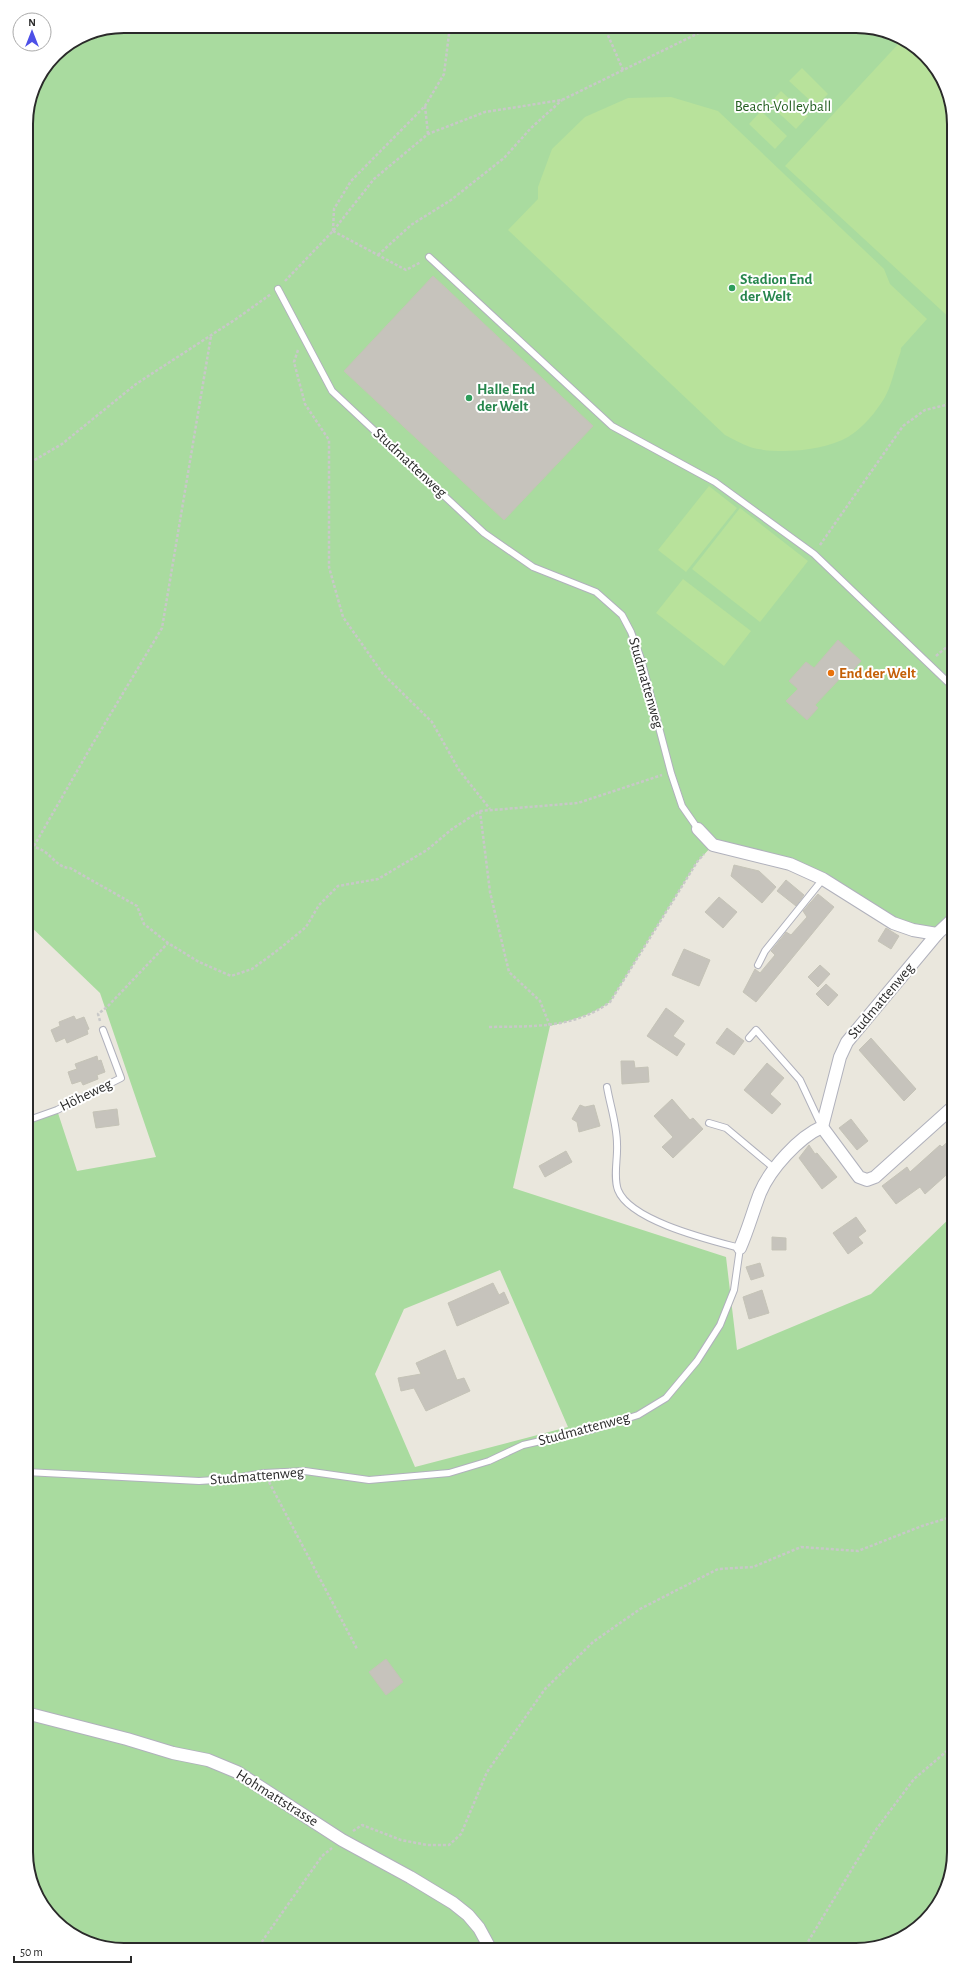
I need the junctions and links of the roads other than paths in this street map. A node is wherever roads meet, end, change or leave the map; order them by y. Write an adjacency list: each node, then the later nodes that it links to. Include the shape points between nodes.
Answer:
1 (429, 257): 3 (lane, via 612,426 715,482 814,554)
2 (278, 289): 4 (lane, Studmattenweg, via 332,391 484,533 533,567 596,592 622,615 632,632 641,660 682,806)
3 (947, 681)
4 (698, 829): 5 (street, Studmattenweg, via 713,845 790,864)
5 (823, 879): 7 (street, via 893,923); 8 (lane, via 765,951)
6 (947, 925): 7 (street, Studmattenweg)
7 (937, 934): 15 (street, Studmattenweg, via 847,1042 840,1057)
8 (758, 965)
9 (103, 1030): 13 (lane, Höheweg, via 121,1078 57,1110)
10 (749, 1038): 15 (lane, via 756,1030 800,1080)
11 (607, 1087): 17 (lane, via 617,1142 618,1189 624,1201 644,1214 691,1235)
12 (947, 1112): 15 (street, via 875,1177 867,1180 859,1177)
13 (33, 1119)
14 (709, 1123): 16 (lane, via 726,1128)
15 (822, 1126): 16 (street, Studmattenweg, via 797,1144)
16 (775, 1169): 17 (street, Studmattenweg, via 761,1191)
17 (740, 1248): 18 (lane, Studmattenweg, via 734,1290 720,1325 697,1361 666,1398 638,1415 594,1429 523,1445 489,1461 449,1473 369,1480 305,1471 199,1481)
18 (33, 1472)
19 (33, 1715): 20 (street, Hohmattstrasse, via 208,1760 243,1776 342,1840 453,1903 468,1915)
20 (488, 1943)

